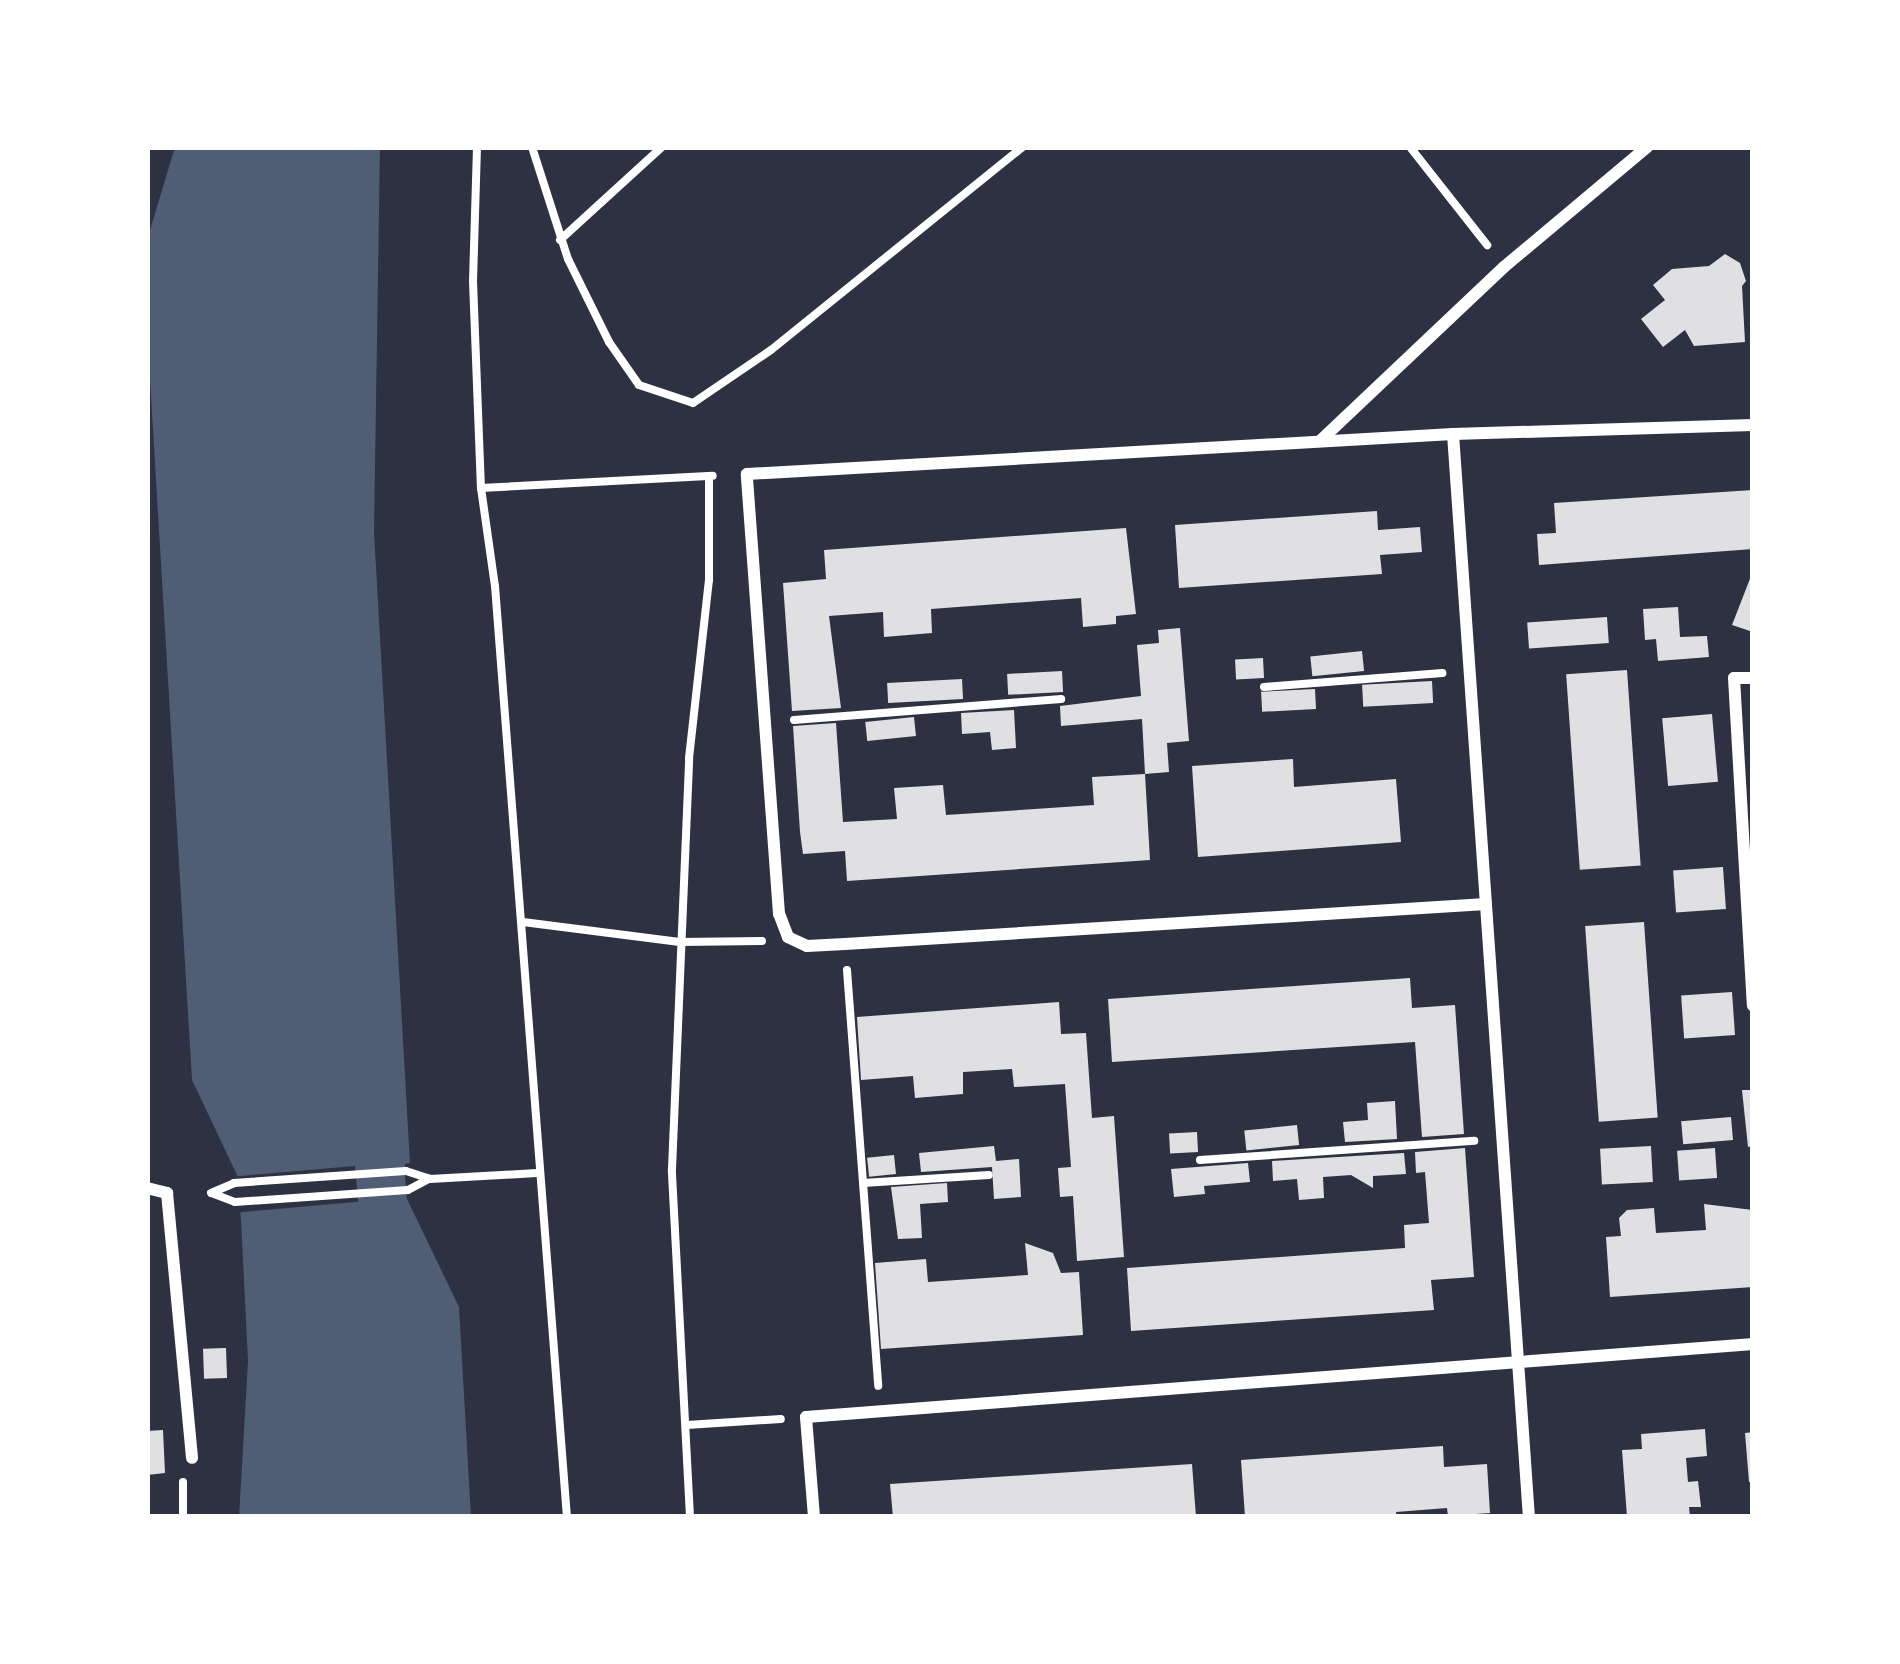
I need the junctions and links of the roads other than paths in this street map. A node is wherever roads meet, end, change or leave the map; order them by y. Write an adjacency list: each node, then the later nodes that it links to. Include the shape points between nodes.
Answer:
1 (1647, 147): 4 (street, via 1504,267)
2 (1753, 425): 3 (street)
3 (1453, 434): 4 (street); 6 (street)
4 (1320, 441): 6 (street, via 747,474 779,914 788,937 806,946)
5 (1753, 678): 7 (street, via 1734,678)
6 (1486, 904): 10 (street)
7 (1753, 1006)
8 (147, 1188): 11 (street, via 166,1193)
9 (1753, 1344): 10 (street)
10 (1519, 1366): 12 (street, via 806,1417); 13 (street)
11 (192, 1458)
12 (814, 1517)
13 (1529, 1517)

